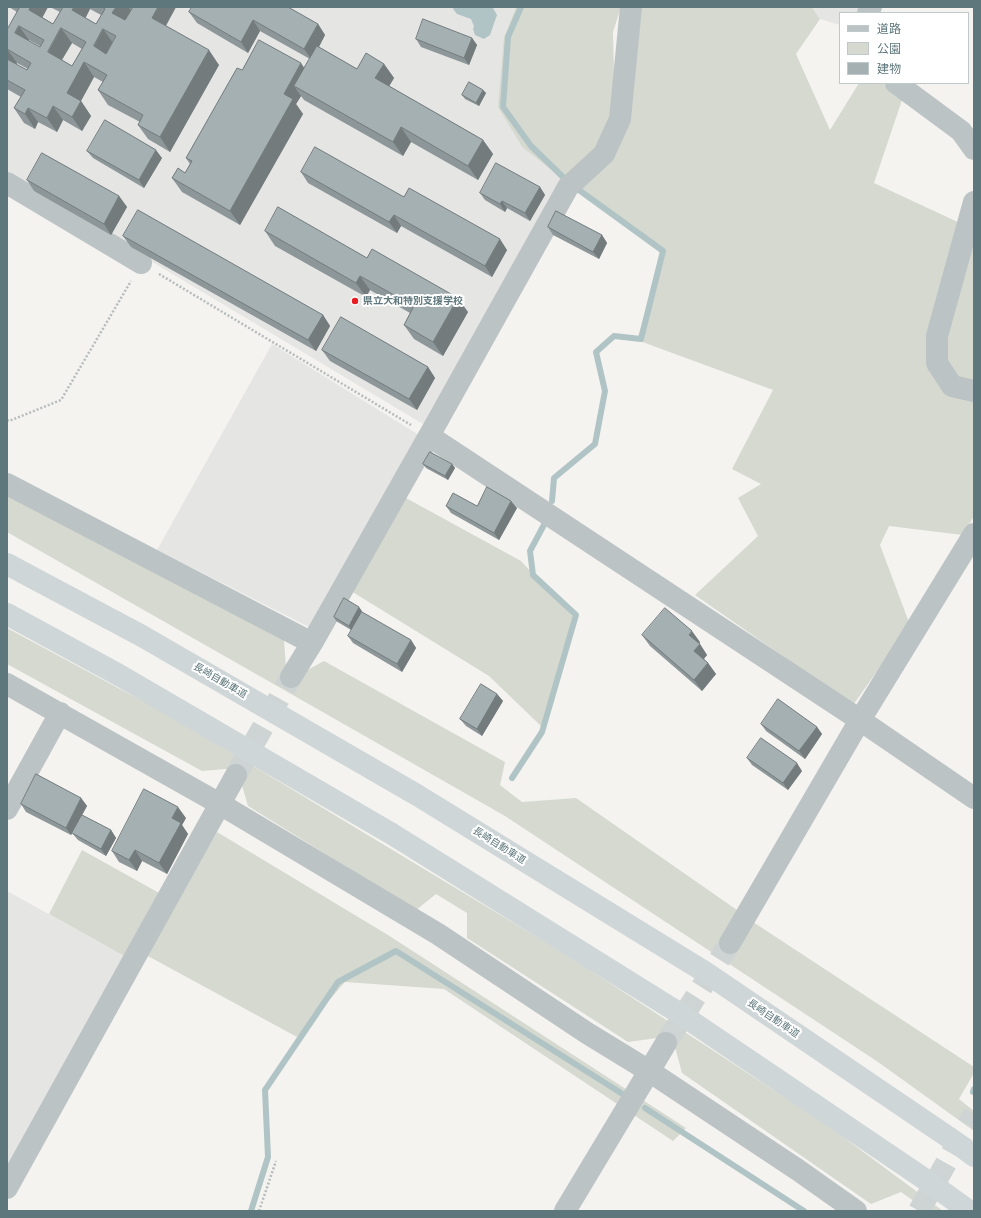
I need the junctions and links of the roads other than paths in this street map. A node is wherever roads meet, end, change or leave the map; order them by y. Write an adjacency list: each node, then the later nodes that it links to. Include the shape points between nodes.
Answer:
1 (631, 7): 8 (street, via 620,119 604,154 568,187)
2 (897, 84): 3 (street, via 961,131)
3 (974, 149)
4 (7, 183): 6 (street)
5 (974, 202): 7 (street, via 937,336 937,363 952,386)
6 (141, 263)
7 (974, 391)
8 (429, 436): 13 (street); 17 (street)
9 (7, 484): 13 (street)
10 (974, 534): 17 (street)
11 (7, 564): 25 (highway, 長崎自動車道, via 142,636 430,803 705,972)
12 (7, 614): 29 (highway, via 119,675 392,834 679,1013)
13 (312, 643): 14 (street)
14 (291, 677)
15 (7, 684): 16 (street)
16 (60, 713): 20 (street); 21 (street)
17 (860, 720): 19 (street); 22 (street)
18 (236, 775): 20 (street)
19 (974, 798)
20 (220, 804): 24 (street, via 438,934); 26 (street)
21 (7, 809)
22 (730, 943)
23 (666, 1043): 24 (street)
24 (649, 1071): 27 (street); 28 (street)
25 (974, 1156)
26 (7, 1188)
27 (566, 1211)
28 (856, 1211)
29 (969, 1211)

